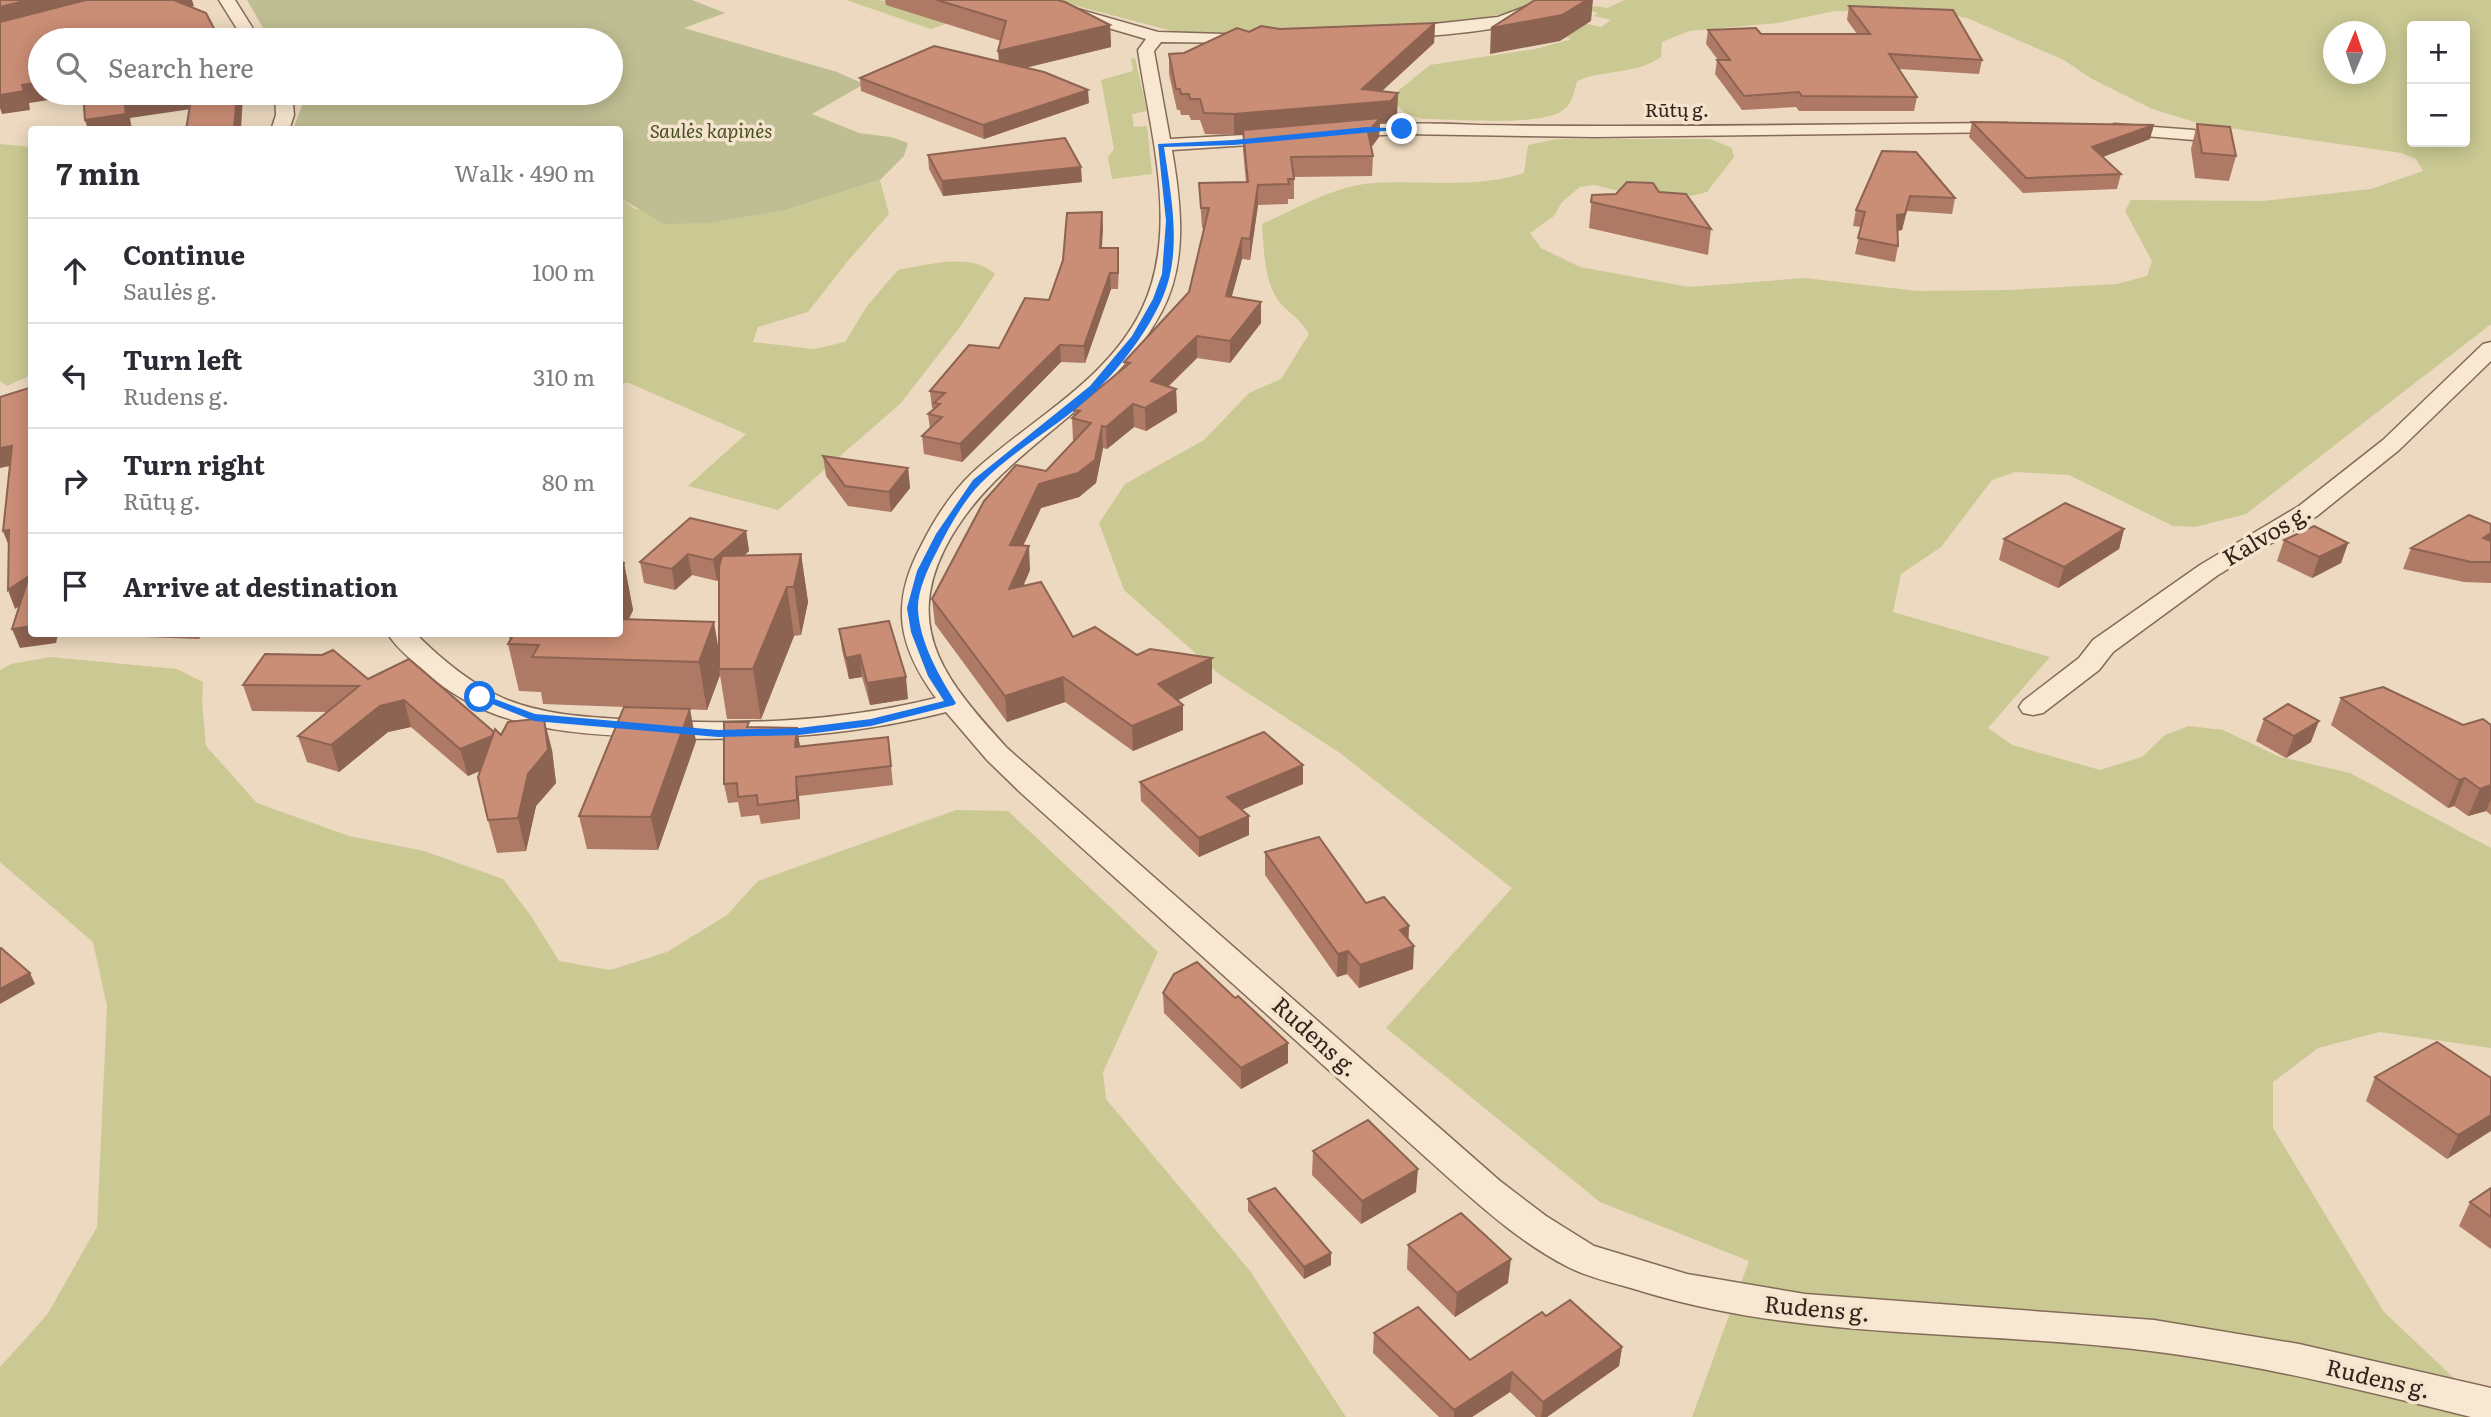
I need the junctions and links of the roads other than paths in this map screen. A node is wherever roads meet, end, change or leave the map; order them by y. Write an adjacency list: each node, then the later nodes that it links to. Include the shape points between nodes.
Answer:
1 (227, 0): 4 (street)
2 (1029, 0): 6 (street)
3 (1555, 0): 5 (street, via 1528,13 1478,25)
4 (244, 28)
5 (1385, 34)
6 (1157, 37): 7 (street); 15 (street, Rudens g., via 1146,50)
7 (1265, 38)
8 (284, 105): 9 (street)
9 (281, 126)
10 (2020, 128): 12 (street, Rūtų g.)
11 (2101, 128): 13 (street)
12 (1326, 133)
13 (2194, 135)
14 (1300, 136): 15 (street)
15 (1160, 145): 18 (street, Rudens g., via 1170,221 1166,274 1157,299 1135,337 1093,388 977,482 922,571 913,608 916,632)
16 (2491, 349): 19 (street, Kalvos g., via 2390,445 2308,511 2199,578 2103,646 2089,664)
17 (404, 637): 18 (street, via 440,672 480,697 534,718 718,733 799,732 871,723)
18 (950, 703): 20 (street, Rudens g., via 1033,786 1504,1205 1581,1256 1675,1288 1772,1306 2109,1330 2248,1350)
19 (2034, 707)
20 (2491, 1405)

